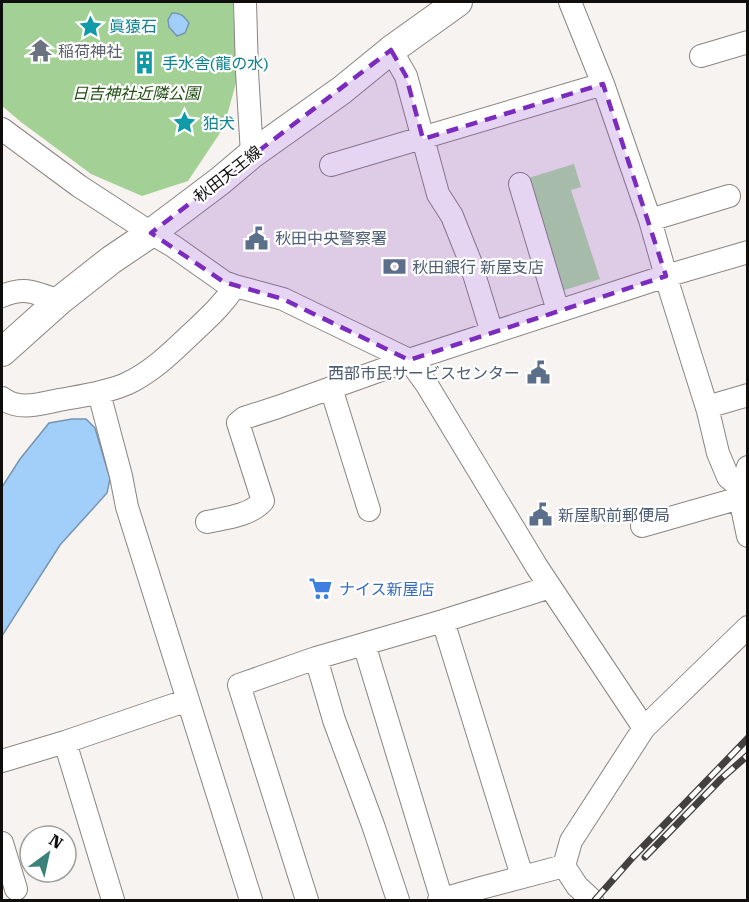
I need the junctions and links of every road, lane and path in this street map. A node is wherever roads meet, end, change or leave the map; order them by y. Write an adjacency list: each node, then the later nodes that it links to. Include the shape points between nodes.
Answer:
1 (244, 2): 10 (street)
2 (458, 2): 5 (main road, 秋田天王線)
3 (570, 2): 7 (street)
4 (747, 42): 6 (street)
5 (391, 50): 9 (street, via 406,76); 10 (main road, 秋田天王線)
6 (701, 56)
7 (603, 84): 9 (street); 14 (street)
8 (2, 129): 15 (street)
9 (423, 139): 11 (street); 22 (street, via 438,194 452,216 470,261)
10 (252, 154): 15 (main road, 秋田天王線)
11 (331, 165)
12 (520, 184): 21 (street)
13 (729, 196): 14 (street)
14 (650, 220): 17 (street)
15 (151, 233): 18 (street); 20 (main road, 秋田天王線)
16 (747, 252): 17 (street)
17 (666, 276): 21 (street); 29 (street)
18 (235, 286): 24 (street, via 283,299); 26 (street, via 224,302 148,373)
19 (2, 296): 20 (street, via 27,290)
20 (59, 301): 23 (main road, 秋田天王線)
21 (558, 311): 22 (street)
22 (492, 333): 24 (street)
23 (2, 352)
24 (409, 360): 25 (street); 35 (street)
25 (331, 388): 31 (street); 32 (street, via 238,423 263,501 251,511)
26 (99, 393): 28 (street, via 25,406); 40 (street, via 127,507)
27 (747, 395): 29 (street)
28 (2, 398)
29 (706, 407): 30 (street, via 728,477)
30 (743, 484): 33 (street); 34 (street)
31 (369, 510)
32 (207, 522)
33 (642, 526)
34 (747, 536)
35 (550, 586): 36 (street); 41 (street)
36 (443, 621): 38 (street); 46 (street)
37 (747, 627): 41 (street)
38 (364, 644): 39 (street); 53 (street)
39 (316, 658): 51 (street, via 239,686); 52 (street)
40 (188, 700): 42 (street); 50 (street)
41 (644, 728): 45 (street, via 571,841)
42 (65, 742): 43 (street); 49 (street)
43 (2, 761)
44 (2, 843): 47 (street)
45 (564, 866): 46 (street); 54 (street)
46 (522, 876): 48 (street)
47 (16, 890)
48 (483, 894): 53 (street)
49 (113, 900)
50 (251, 900)
51 (307, 900)
52 (398, 900)
53 (441, 900)
54 (592, 900)

